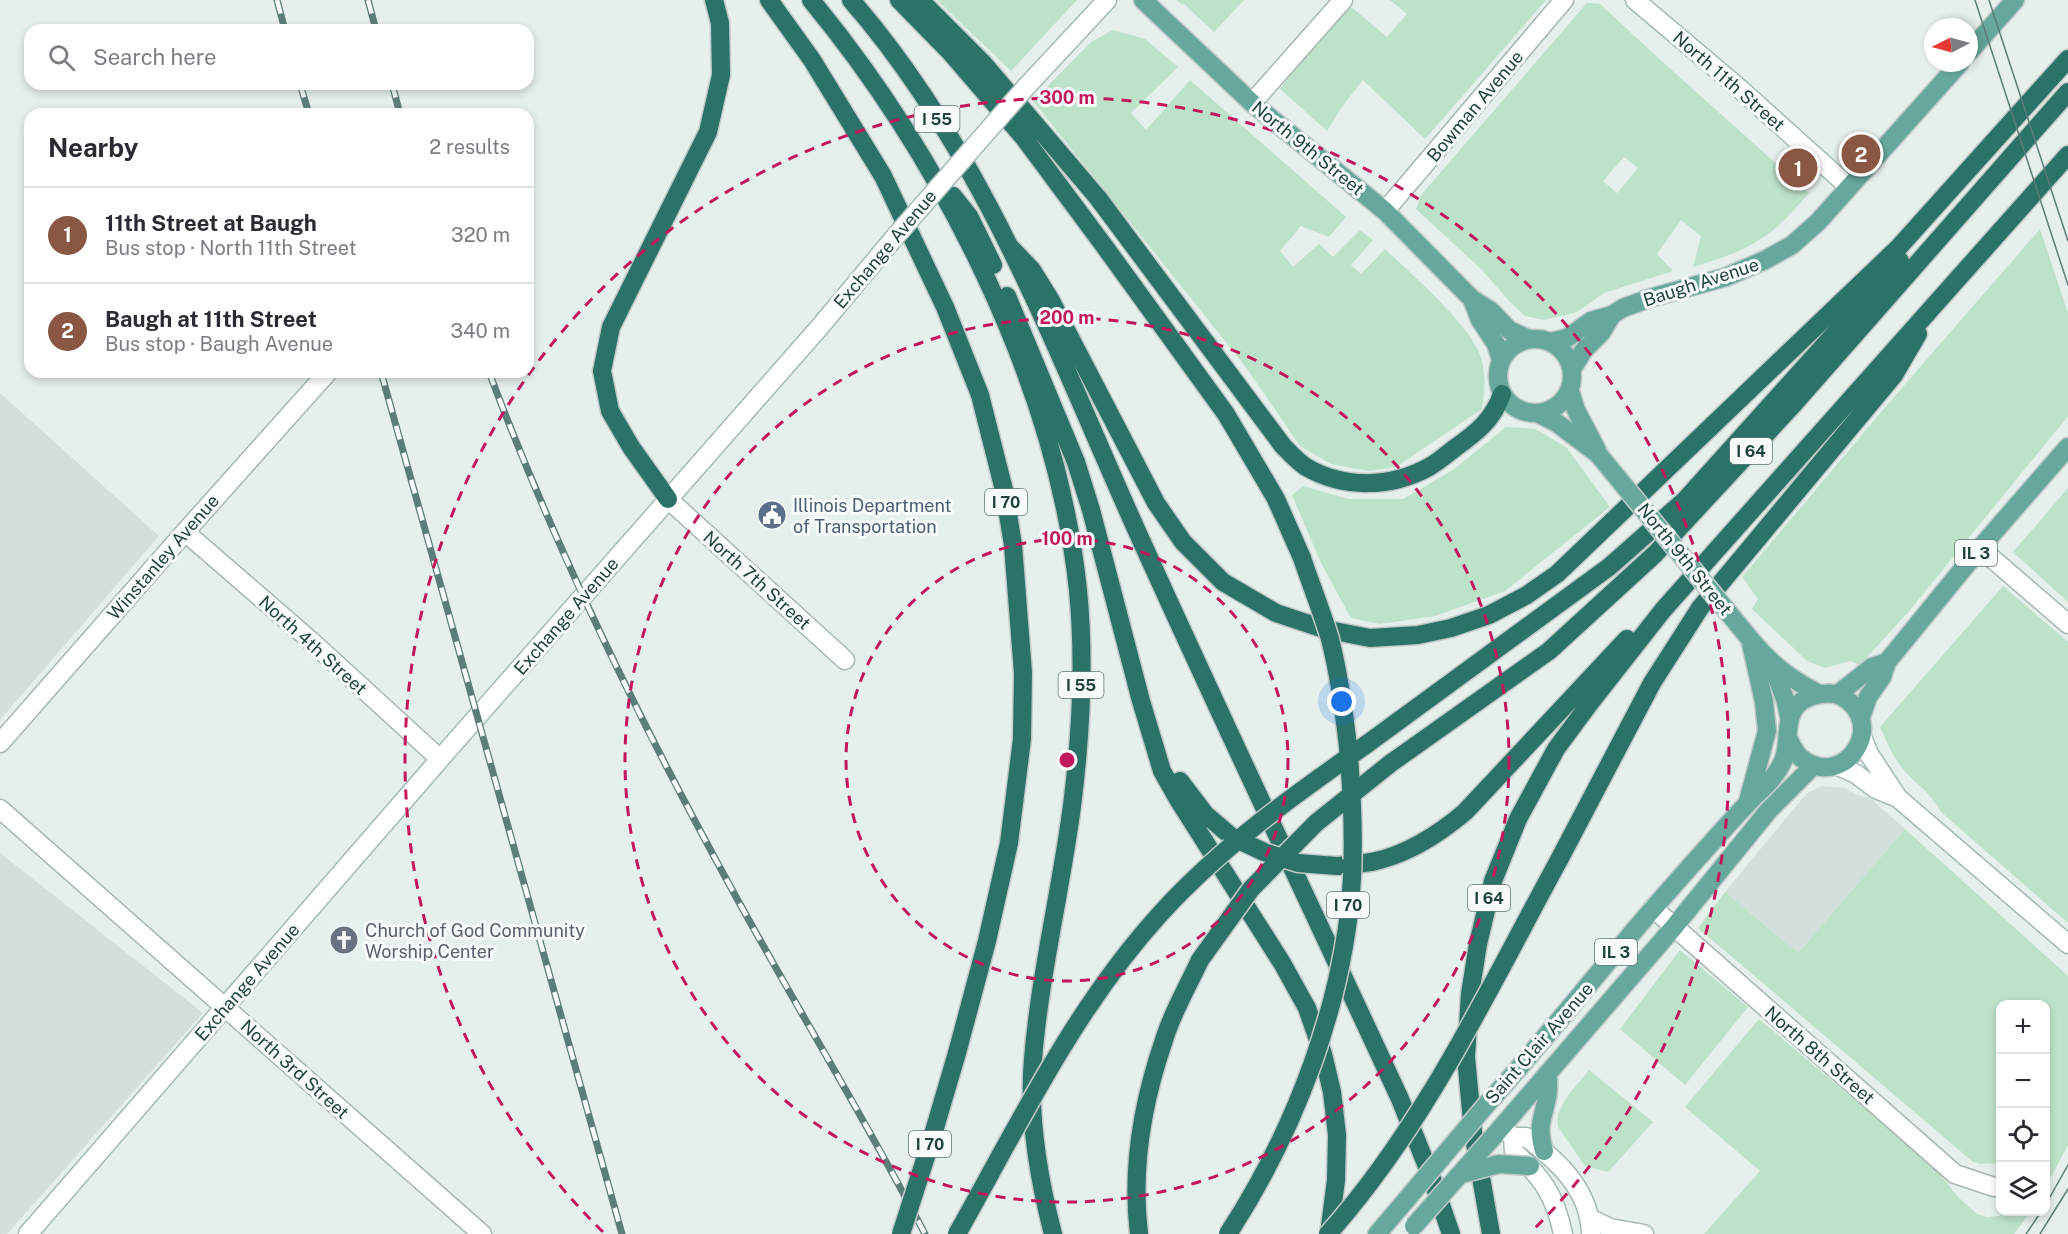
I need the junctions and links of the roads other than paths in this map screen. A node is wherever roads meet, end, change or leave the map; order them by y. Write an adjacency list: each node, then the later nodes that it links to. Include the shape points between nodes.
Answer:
1 (714, 0): 37 (highway, via 720,23 721,75 708,132 611,327 602,371 610,411)
2 (769, 0): 75 (highway, I 70, bridge, via 812,60 883,176 945,307 980,395 1014,545 1023,673 1022,739 1009,843 957,1053)
3 (811, 0): 20 (highway, I 55, via 882,93)
4 (851, 0): 23 (highway, I 55, via 921,93 973,175)
5 (899, 0): 79 (highway, I 70, bridge, via 1024,138 1226,414 1276,499 1302,558 1330,640 1344,712 1352,789 1352,879 1342,950 1323,1031 1295,1110 1264,1175)
6 (920, 0): 33 (highway, via 983,63 1098,198 1282,446 1305,466 1332,479 1367,484 1396,480 1430,467 1476,433 1492,417)
7 (1107, 0): 37 (street, Exchange Avenue, bridge, via 1026,87)
8 (1143, 0): 18 (main road, North 9th Street)
9 (1343, 0): 18 (street)
10 (1564, 0): 22 (street, Bowman Avenue)
11 (1635, 0): 21 (street, North 11th Street)
12 (2015, 0): 13 (main road)
13 (1978, 42)
14 (2068, 59): 23 (highway, via 1899,247 1557,573 1489,615 1418,634 1371,638 1324,629 1276,614 1223,582 1183,542 1156,503 1050,298 1032,270)
15 (1951, 72): 21 (main road, Baugh Avenue)
16 (2068, 75): 76 (highway, bridge, via 1685,500 1608,567 1292,797 1223,852 1162,913 1084,1012)
17 (2068, 92): 78 (highway, I 64, bridge, via 1792,406 1655,554 1549,651 1391,763 1316,824 1251,889 1200,960 1164,1038 1141,1122)
18 (1252, 103): 22 (main road, North 9th Street)
19 (2068, 155): 25 (highway, I 64)
20 (924, 161): 50 (highway, via 969,216 1057,412 1091,510); 77 (highway, I 55, via 983,273 1037,406 1066,510 1077,581 1082,646 1079,736 1033,1061 1034,1137)
21 (1849, 188): 26 (main road, Baugh Avenue, via 1792,246 1765,261 1726,277 1650,298)
22 (1385, 211): 24 (main road, North 9th Street)
23 (1010, 247): 82 (highway, I 55, via 1400,1099)
24 (1472, 299): 27 (main road, North 9th Street, via 1491,311 1509,330); 29 (main road, North 9th Street)
25 (1934, 305): 40 (highway, I 64); 80 (highway, bridge, via 1894,375 1700,608 1652,683 1424,1106 1354,1206)
26 (1612, 315): 28 (main road, Baugh Avenue, via 1591,321 1567,338); 30 (main road, Baugh Avenue)
27 (1529, 339): 28 (main road); 29 (main road, via 1512,347)
28 (1550, 342): 30 (main road, via 1564,353)
29 (1501, 360): 33 (main road, via 1498,378)
30 (1572, 369): 32 (main road)
31 (323, 378): 38 (street, Winstanley Avenue)
32 (1570, 391): 34 (main road, via 1559,405); 36 (main road, North 9th Street, via 1575,410)
33 (1502, 394): 34 (main road, via 1518,410)
34 (1539, 414): 36 (main road, North 9th Street)
35 (2068, 447): 39 (main road, IL 3)
36 (1598, 454): 42 (main road, North 9th Street, bridge)
37 (668, 499): 43 (street, North 7th Street); 53 (street, Exchange Avenue)
38 (185, 532): 52 (street, Winstanley Avenue); 53 (street, North 4th Street)
39 (1980, 548): 41 (street); 44 (main road, IL 3)
40 (1663, 610): 50 (highway, bridge, via 1630,636 1466,812 1407,851 1375,861 1337,866 1298,863 1232,837 1185,790); 83 (highway, I 64, via 1557,749 1518,819 1493,881 1470,994 1466,1057 1473,1132)
41 (2068, 624)
42 (1750, 639): 45 (main road, North 9th Street); 57 (main road, via 1767,731)
43 (845, 660)
44 (1887, 662): 46 (main road, IL 3); 48 (main road, IL 3)
45 (1772, 664): 46 (main road, North 9th Street, via 1798,683); 47 (main road, North 9th Street)
46 (1828, 694): 47 (main road, via 1802,700); 48 (main road, via 1852,703)
47 (1789, 717): 51 (main road)
48 (1861, 717): 49 (main road)
49 (1862, 737): 55 (main road, via 1854,754); 56 (street)
50 (1153, 739): 80 (highway, via 1162,771 1179,801 1307,1008 1332,1092 1336,1180)
51 (1789, 740): 54 (main road, via 1799,757); 57 (main road, Saint Clair Avenue / IL 3, via 1774,774)
52 (0, 743)
53 (440, 759): 62 (street, Exchange Avenue)
54 (1813, 766): 55 (main road); 60 (main road, Saint Clair Avenue, via 1769,810)
55 (1838, 766): 56 (street)
56 (1898, 798): 61 (street)
57 (1748, 803): 59 (main road, Saint Clair Avenue / IL 3)
58 (0, 809): 62 (street, North 3rd Street)
59 (1653, 908): 60 (street, North 8th Street); 63 (main road, Saint Clair Avenue / IL 3)
60 (1674, 927): 64 (main road, Saint Clair Avenue); 70 (street, North 8th Street, via 1955,1174)
61 (2068, 944)
62 (224, 1008): 73 (street, Exchange Avenue); 74 (street, North 3rd Street)
63 (1520, 1067): 65 (main road, via 1503,1109); 66 (main road, Saint Clair Avenue / IL 3, bridge)
64 (1548, 1073): 65 (main road, Saint Clair Avenue); 67 (main road, via 1540,1122)
65 (1499, 1132): 66 (main road); 67 (street, via 1526,1137); 68 (street); 69 (main road, Saint Clair Avenue, bridge)
66 (1461, 1136): 81 (main road, Saint Clair Avenue / IL 3, bridge)
67 (1544, 1151): 71 (street, via 1566,1171 1583,1200)
68 (1530, 1166): 69 (main road, bridge, via 1499,1164); 84 (street, via 1549,1190)
69 (1460, 1175): 72 (main road, Saint Clair Avenue, bridge)
70 (1994, 1187)
71 (1591, 1227): 85 (street)
72 (1411, 1230)
73 (28, 1234)
74 (482, 1234)
75 (901, 1234)
76 (957, 1234)
77 (1053, 1234)
78 (1138, 1234)
79 (1228, 1234)
80 (1329, 1234)
81 (1377, 1234)
82 (1451, 1234)
83 (1491, 1234)
84 (1563, 1234)
85 (1644, 1234)

